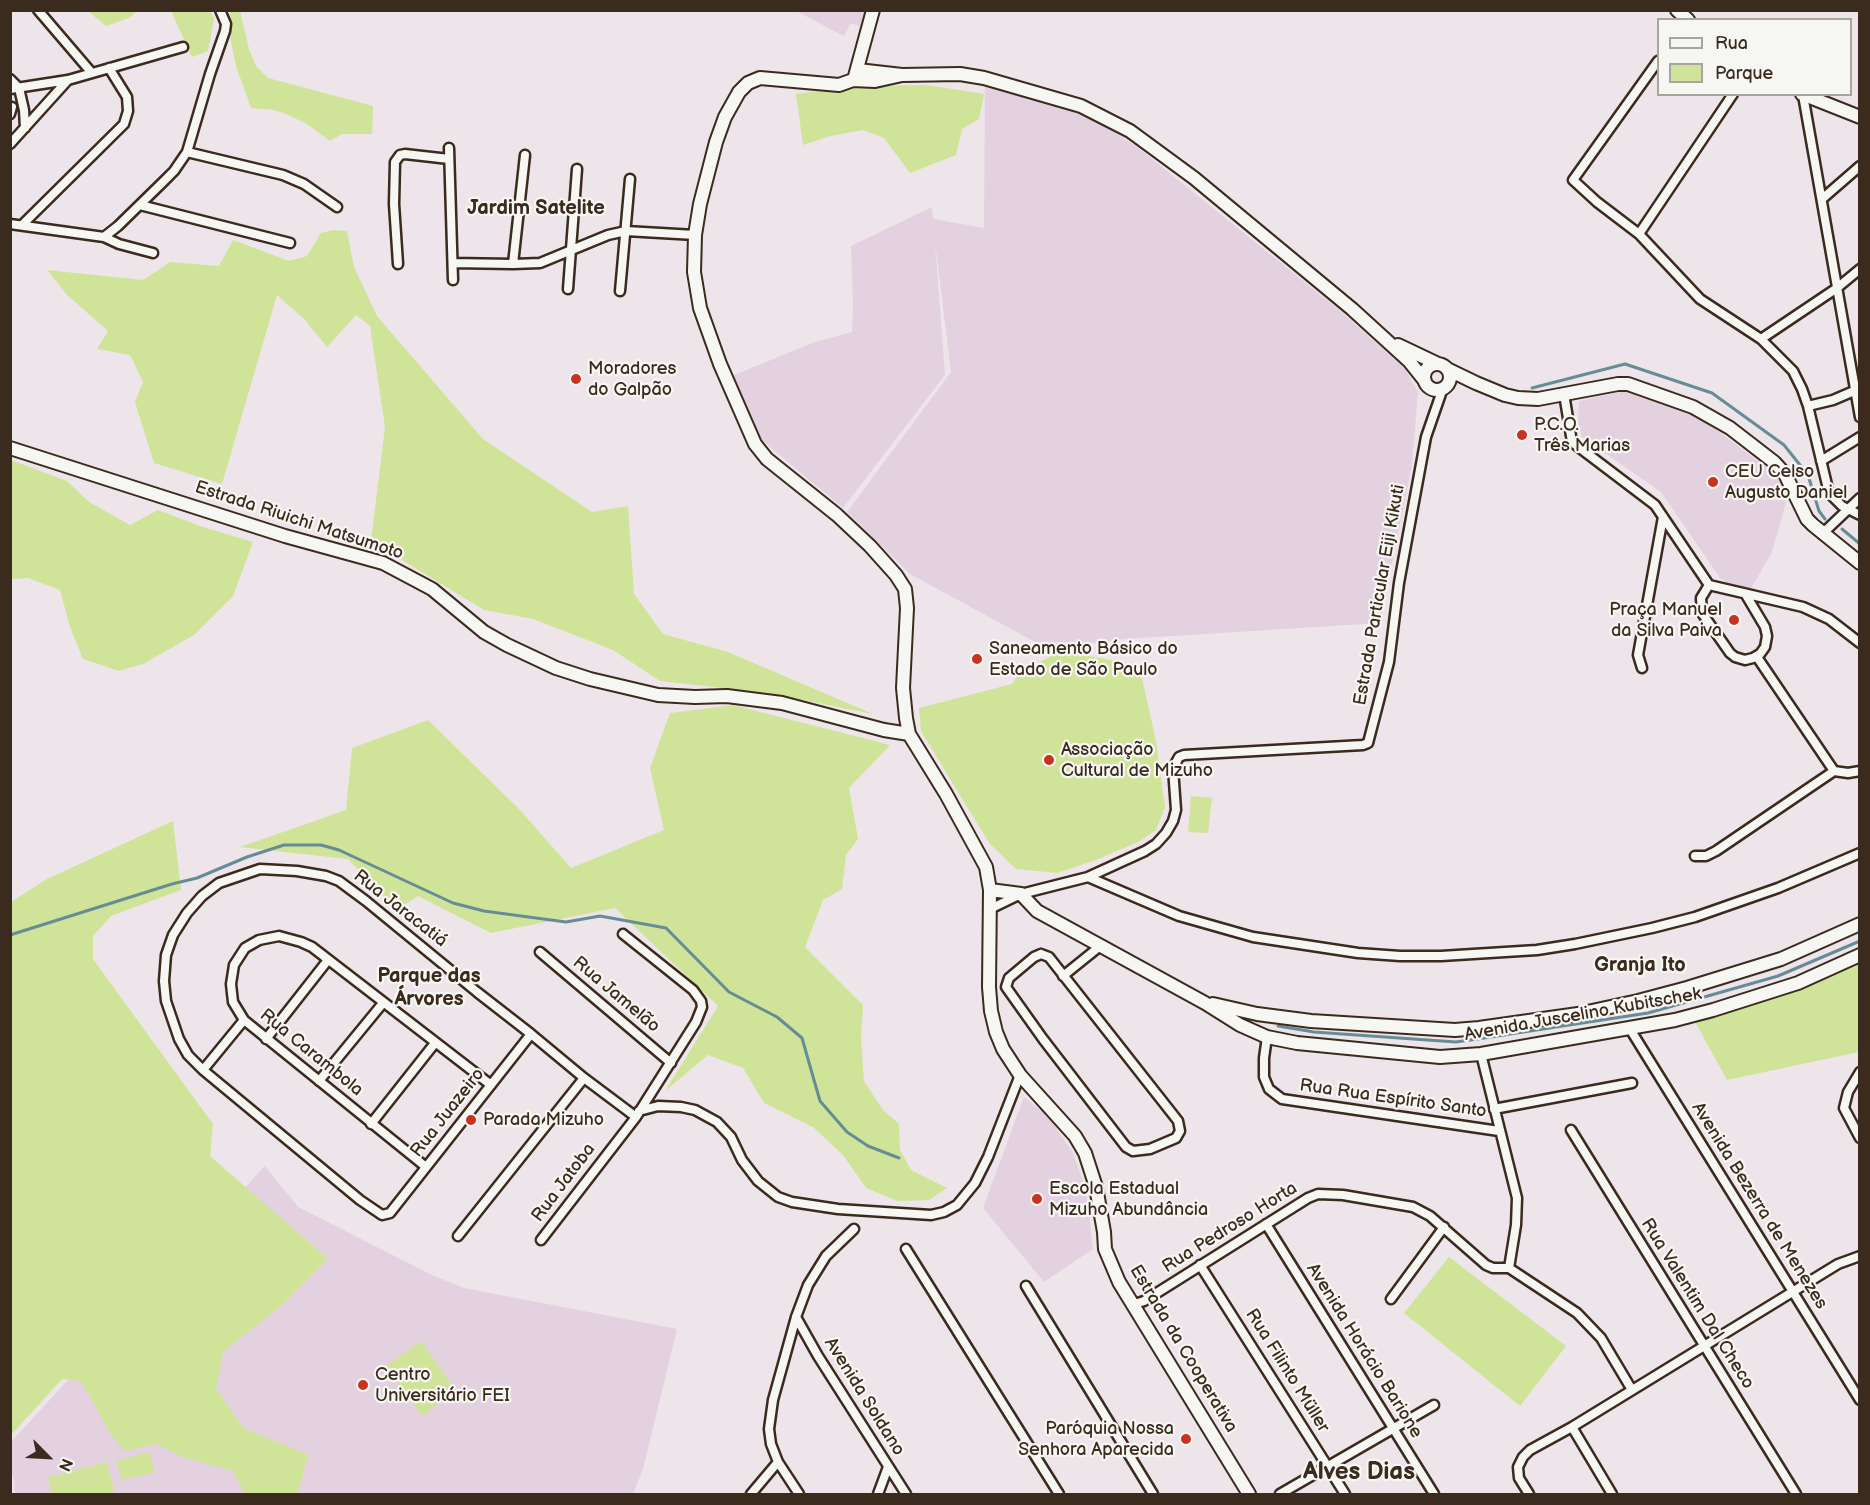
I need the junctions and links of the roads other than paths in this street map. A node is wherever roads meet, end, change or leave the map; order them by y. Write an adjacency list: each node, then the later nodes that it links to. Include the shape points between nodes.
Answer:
1 (38, 10): 7 (street)
2 (220, 10): 19 (street, via 225,31)
3 (873, 10): 8 (street)
4 (183, 47): 6 (street)
5 (1657, 64): 31 (street, via 1573,180)
6 (110, 68): 7 (street); 29 (street, via 127,97 124,124)
7 (91, 72): 10 (street)
8 (856, 75): 32 (street, via 845,84 760,78 748,83 725,117 716,142); 45 (street, via 960,74 984,78 1081,106 1114,122 1153,145)
9 (10, 79): 11 (street)
10 (68, 80): 11 (street); 16 (street)
11 (15, 89): 16 (street, via 24,110)
12 (1732, 96): 31 (street)
13 (1802, 96): 25 (street)
14 (1805, 96): 15 (street)
15 (1860, 117)
16 (25, 128): 17 (street)
17 (10, 144)
18 (450, 148): 21 (street)
19 (187, 152): 26 (street); 27 (street, via 283,175)
20 (525, 155): 39 (street)
21 (449, 159): 37 (street); 38 (street, via 405,154 395,162)
22 (1860, 165): 25 (street)
23 (577, 169): 35 (street)
24 (630, 180): 30 (street)
25 (1822, 199): 42 (street)
26 (140, 205): 33 (street); 34 (street)
27 (337, 207)
28 (10, 224): 29 (street)
29 (22, 225): 33 (street)
30 (626, 231): 32 (street); 35 (street); 44 (street)
31 (1639, 234): 46 (street, via 1700,299)
32 (695, 235): 71 (street, via 694,272 700,308 755,444 767,459 870,546 905,589 903,688)
33 (104, 237): 36 (street)
34 (290, 243)
35 (571, 249): 39 (street, via 540,262); 43 (street)
36 (153, 253)
37 (453, 263): 39 (street); 41 (street)
38 (398, 264)
39 (513, 264)
40 (1860, 269): 42 (street)
41 (453, 280)
42 (1837, 288): 46 (street); 51 (street)
43 (568, 289)
44 (620, 291)
45 (1384, 338): 47 (street); 49 (street)
46 (1761, 339): 53 (street, via 1793,371)
47 (1443, 367): 48 (street); 49 (street, via 1431,366); 50 (street, via 1450,378)
48 (1469, 380): 50 (street); 52 (street, via 1518,398)
49 (1425, 381): 50 (street, via 1432,389)
50 (1445, 386): 76 (street, Estrada Particular Eiji Kikuti, via 1426,437 1389,662 1368,743 1184,755 1173,768 1176,810 1166,833 1145,851)
51 (1857, 388): 53 (street); 54 (street)
52 (1564, 394): 61 (street, via 1574,445 1649,499); 63 (street, via 1628,384 1706,413 1779,468 1807,519)
53 (1808, 406): 57 (street)
54 (1860, 417)
55 (1860, 437): 57 (street)
56 (10, 448): 71 (street, Estrada Riuichi Matsumoto, via 285,536 383,563 432,589 484,632 507,645 590,679 658,695 727,696 782,703)
57 (1821, 461): 59 (street, via 1829,493)
58 (1860, 498): 59 (street)
59 (1848, 509): 60 (street); 63 (street)
60 (1860, 516)
61 (1663, 517): 62 (street); 64 (street)
62 (1672, 531): 64 (street); 66 (street)
63 (1822, 534): 65 (street)
64 (1659, 546): 70 (street, via 1638,655)
65 (1860, 563)
66 (1709, 585): 67 (street); 69 (street, via 1700,606 1702,613 1730,653 1741,660)
67 (1746, 595): 68 (street, via 1816,612); 69 (street, via 1767,636)
68 (1860, 643)
69 (1757, 657): 72 (street)
70 (1642, 668)
71 (909, 734): 77 (street, via 981,855)
72 (1834, 771): 73 (street); 75 (street, via 1716,851)
73 (1860, 771)
74 (1860, 853): 76 (street, via 1778,888 1652,928 1537,950 1441,956 1358,953 1253,938 1179,916)
75 (1695, 856)
76 (1088, 877): 78 (street)
77 (990, 890): 78 (street); 79 (street, Estrada da Cooperativa)
78 (1021, 894): 79 (street); 82 (street, Avenida Juscelino Kubitschek, via 1037,911)
79 (990, 909): 100 (street, Estrada da Cooperativa, via 991,1011 1003,1050)
80 (1860, 924): 89 (street, Avenida Juscelino Kubitschek, via 1781,959 1687,988 1638,1002 1523,1023 1455,1030)
81 (623, 934): 97 (street, Rua Jatoba, via 699,997 700,1014)
82 (1099, 947): 86 (street); 88 (street, Avenida Juscelino Kubitschek)
83 (540, 952): 97 (street, Rua Jamelão)
84 (1860, 955): 91 (street, Avenida Juscelino Kubitschek, via 1762,995)
85 (328, 960): 87 (street, Rua Carambola); 90 (street, Rua Carambola, via 312,947 290,938 268,937 245,948 234,965 231,984 234,1002); 94 (street)
86 (1063, 976): 86 (street, via 1171,1112 1180,1127 1176,1138 1150,1149 1126,1147 1006,987 1009,978 1041,954 1049,957)
87 (383, 1003): 95 (street, Rua Carambola); 102 (street)
88 (1204, 1003): 89 (street, Avenida Juscelino Kubitschek); 93 (street, Avenida Juscelino Kubitschek)
89 (1278, 1016): 93 (street, via 1267,1021)
90 (244, 1020): 94 (street, Rua Carambola); 98 (street)
91 (1630, 1029): 96 (street, Avenida Juscelino Kubitschek); 123 (street, Avenida Bezerra de Menezes)
92 (531, 1035): 98 (street, Rua Jaracatiá, via 339,881 315,873 260,869 219,883 202,896 173,935 166,955 164,981 172,1019 188,1055); 101 (street, Rua Jaracatiá); 104 (street, Rua Juazeiro)
93 (1267, 1037): 96 (street, Avenida Juscelino Kubitschek, via 1440,1057); 109 (street, Rua Rua Espírito Santo, via 1264,1077 1269,1089 1282,1099)
94 (266, 1039): 102 (street, Rua Carambola)
95 (435, 1043): 104 (street, Rua Carambola); 107 (street)
96 (1481, 1054): 105 (street)
97 (671, 1063): 106 (street, Rua Jatoba)
98 (203, 1070): 112 (street, Rua Jaracatiá, via 360,1200)
99 (1860, 1072): 110 (street, via 1844,1108)
100 (1020, 1076): 106 (street, via 975,1183 957,1205 931,1215 792,1202 778,1197 758,1180 717,1122 681,1107 658,1106); 125 (street, Estrada da Cooperativa, via 1075,1136 1085,1153 1096,1187 1105,1249)
101 (584, 1077): 106 (street, Rua Jaracatiá); 116 (street)
102 (319, 1081): 107 (street, Rua Carambola)
103 (1632, 1083): 105 (street)
104 (491, 1085): 111 (street, Rua Juazeiro)
105 (1494, 1109): 109 (street)
106 (638, 1114): 117 (street, Rua Jatoba)
107 (371, 1124): 111 (street, Rua Carambola)
108 (1571, 1130): 127 (street, Rua Valentim Dal Checo)
109 (1499, 1131): 121 (street, via 1516,1198)
110 (1860, 1138)
111 (426, 1167): 112 (street, Rua Juazeiro)
112 (386, 1214)
113 (1266, 1224): 114 (street, Rua Pedroso Horta, via 1308,1198 1330,1194 1413,1207); 120 (street, Rua Pedroso Horta); 132 (street, Avenida Horácio Barione)
114 (1444, 1227): 121 (street, Rua Pedroso Horta, via 1486,1265); 124 (street)
115 (854, 1229): 126 (street, via 816,1271)
116 (458, 1236)
117 (541, 1240)
118 (906, 1249): 140 (street)
119 (1860, 1256): 123 (street, via 1838,1264)
120 (1200, 1265): 125 (street, Rua Pedroso Horta); 135 (street, Rua Filinto Müller)
121 (1509, 1268): 128 (street, Rua Pedroso Horta, via 1589,1324)
122 (1026, 1286): 141 (street)
123 (1793, 1292): 127 (street); 129 (street, Avenida Bezerra de Menezes)
124 (1391, 1299)
125 (1132, 1305): 142 (street, Estrada da Cooperativa)
126 (796, 1317): 133 (street, via 770,1415 771,1444); 134 (street, Avenida Soldano)
127 (1703, 1346): 128 (street); 148 (street, Rua Valentim Dal Checo)
128 (1632, 1390): 131 (street)
129 (1860, 1400)
130 (1434, 1405): 132 (street)
131 (1572, 1427): 146 (street, via 1523,1457 1518,1467 1519,1478); 147 (street)
132 (1393, 1429): 135 (street); 145 (street, Avenida Horácio Barione)
133 (778, 1462): 136 (street); 137 (street)
134 (888, 1467): 138 (street); 139 (street, Avenida Soldano)
135 (1328, 1467): 143 (street); 144 (street, Rua Filinto Müller)
136 (751, 1494)
137 (799, 1494)
138 (878, 1494)
139 (906, 1494)
140 (1059, 1494)
141 (1153, 1494)
142 (1249, 1494)
143 (1280, 1494)
144 (1345, 1494)
145 (1434, 1494)
146 (1529, 1494)
147 (1612, 1494)
148 (1796, 1494)

